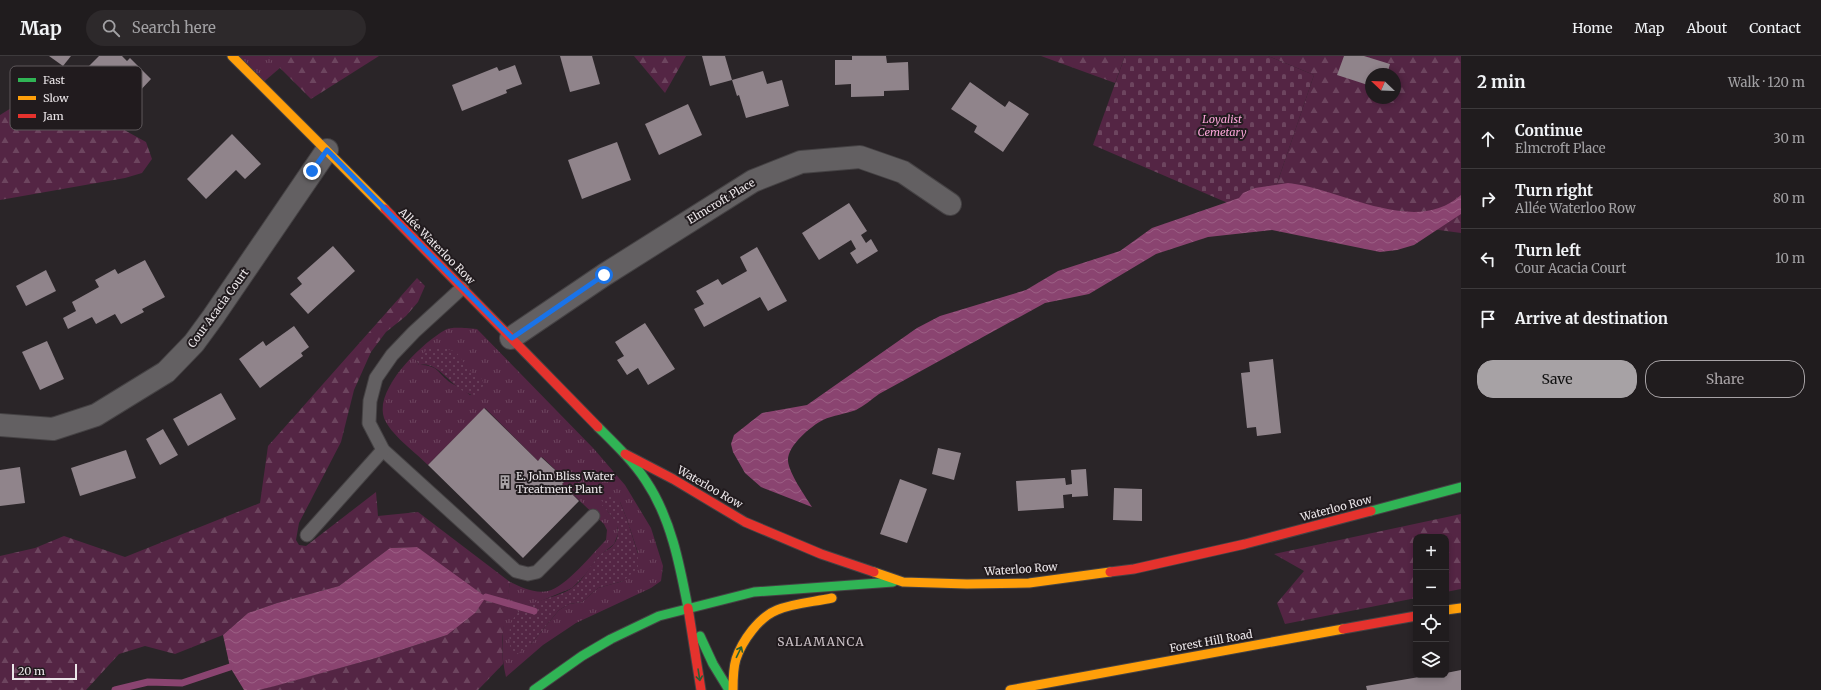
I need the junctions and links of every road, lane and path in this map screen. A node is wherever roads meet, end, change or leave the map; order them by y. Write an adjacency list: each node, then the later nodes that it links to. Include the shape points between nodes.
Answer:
1 (232, 56): 2 (main road, Allée Waterloo Row)
2 (327, 150): 4 (main road, Allée Waterloo Row); 6 (street, Cour Acacia Court, via 218,311 194,344 166,372 96,415 82,420 53,429)
3 (950, 204): 5 (street, Elmcroft Place, via 903,172 860,156 801,162 753,181 604,275)
4 (462, 288): 5 (main road, Allée Waterloo Row); 7 (lane, via 392,355 376,378 370,401 369,423)
5 (512, 338): 8 (main road, Allée Waterloo Row)
6 (0, 425)
7 (383, 450): 10 (lane, via 516,571 528,574 537,572); 11 (lane)
8 (625, 454): 12 (main road, Waterloo Row, via 745,522 821,554); 14 (main road, via 651,489 669,528)
9 (1461, 487): 12 (main road, Waterloo Row, via 1245,544 1134,569 1029,583)
10 (593, 516)
11 (307, 535)
12 (904, 582): 14 (main road, via 754,592); 20 (main road, one-way to 12, via 736,658 742,646 762,621 776,610)
13 (1461, 608): 15 (main road)
14 (688, 609): 17 (main road, via 659,616 611,639); 18 (main road, one-way to 18); 19 (main road, via 713,664)
15 (1449, 610)
16 (1413, 617): 21 (main road, Forest Hill Road)
17 (534, 690)
18 (701, 690)
19 (729, 690)
20 (733, 690)
21 (1010, 690)

